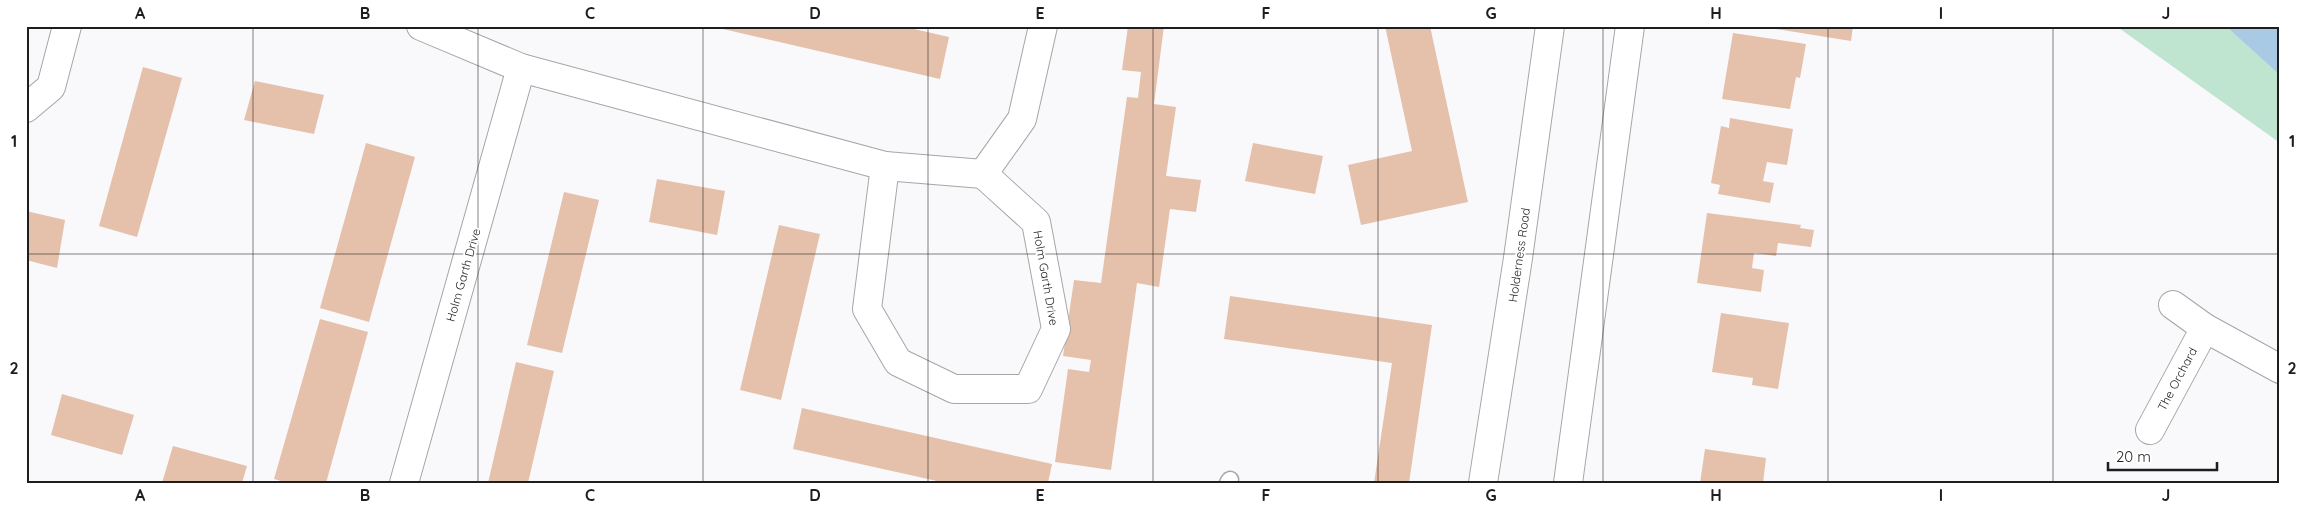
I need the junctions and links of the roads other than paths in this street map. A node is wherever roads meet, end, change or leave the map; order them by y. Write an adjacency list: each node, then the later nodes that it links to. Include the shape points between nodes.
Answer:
1 (67, 26): 7 (main road, via 51,87)
2 (421, 26): 6 (main road)
3 (1043, 26): 9 (main road, via 1022,119)
4 (1550, 26): 15 (main road, Holderness Road)
5 (1630, 26): 16 (main road)
6 (521, 68): 8 (main road); 14 (main road, Holm Garth Drive)
7 (26, 108)
8 (885, 166): 9 (main road); 9 (main road, Holm Garth Drive, via 867,309 898,362 954,389 1028,389 1056,329 1036,222)
9 (984, 174)
10 (2173, 305): 11 (main road)
11 (2205, 328): 12 (main road); 13 (main road, The Orchard)
12 (2280, 368)
13 (2150, 430)
14 (404, 483)
15 (1483, 483)
16 (1568, 483)

